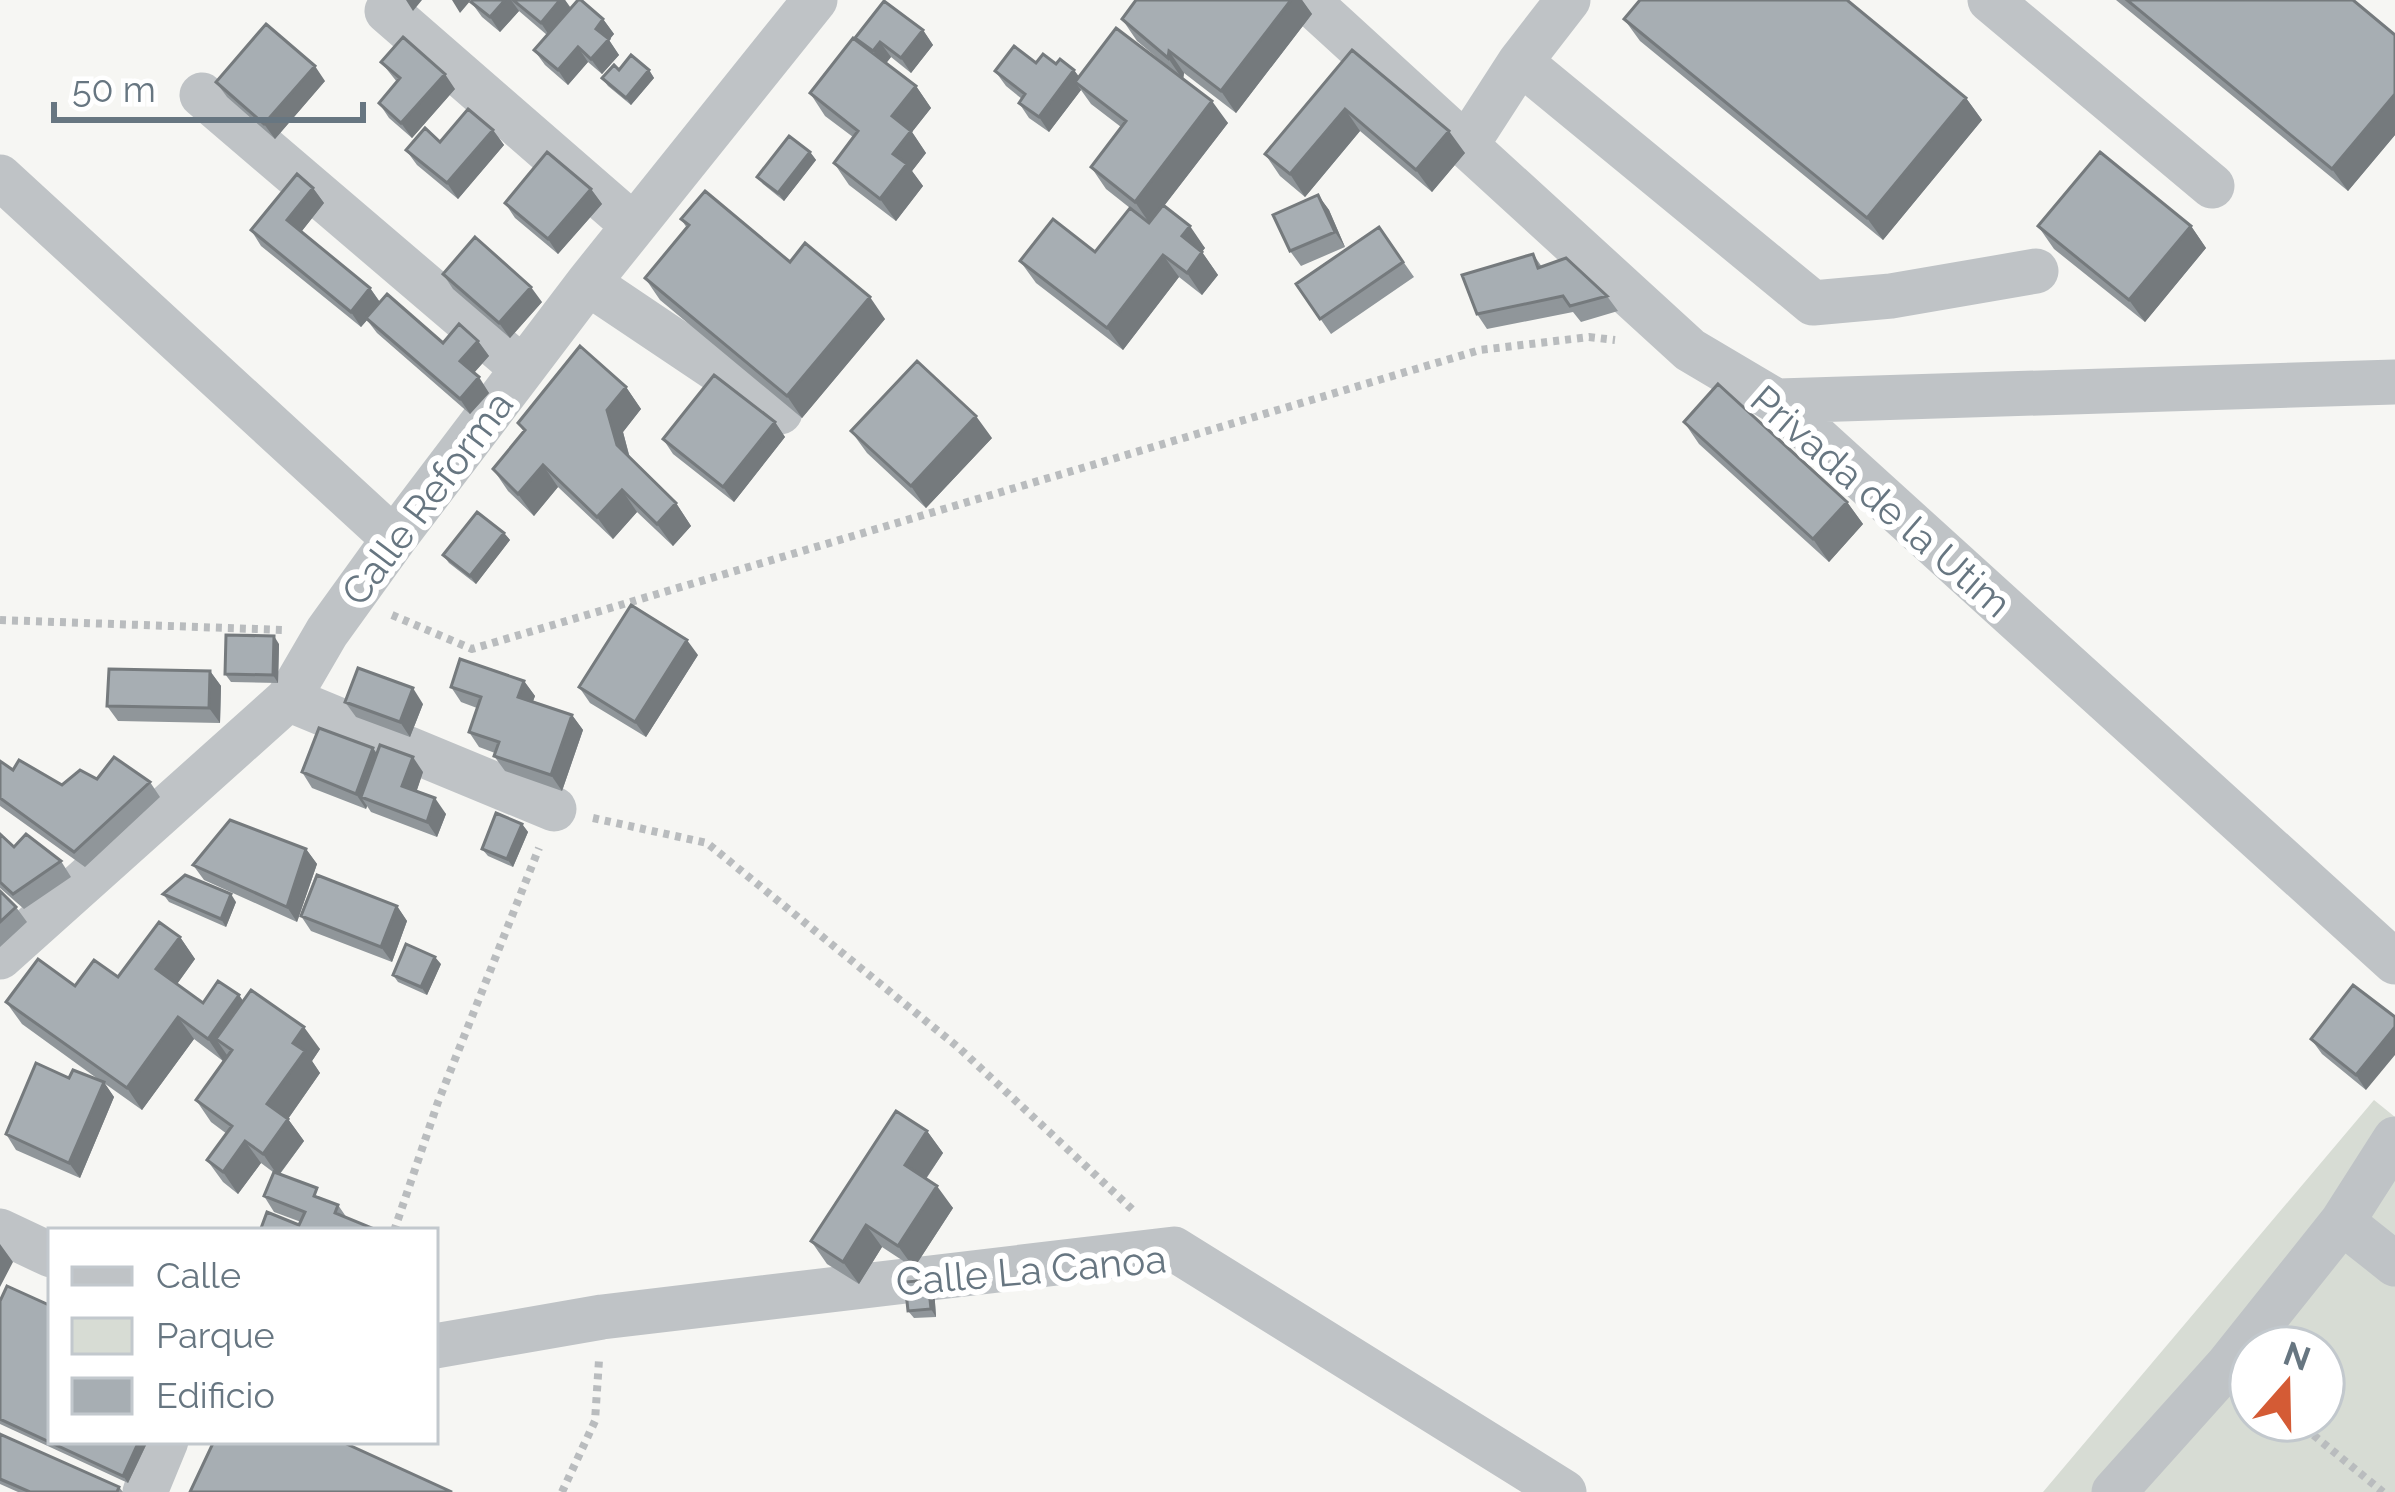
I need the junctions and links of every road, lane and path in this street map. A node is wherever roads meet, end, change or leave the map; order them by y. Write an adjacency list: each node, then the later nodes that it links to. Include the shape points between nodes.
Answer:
1 (815, 0): 11 (street, Calle Reforma)
2 (1307, 0): 8 (street, Privada de la Utim)
3 (1568, 0): 6 (street)
4 (1990, 0): 10 (street)
5 (387, 11): 11 (street)
6 (1520, 62): 8 (street); 12 (street, via 1813,303)
7 (202, 94): 15 (street)
8 (1467, 144): 14 (street, Privada de la Utim)
9 (0, 177): 19 (street)
10 (2212, 186)
11 (633, 225): 13 (street, Calle Reforma)
12 (2036, 272)
13 (588, 283): 15 (street, Calle Reforma); 18 (street)
14 (1690, 350): 17 (street, Privada de la Utim); 20 (path, via 1589,337 1480,350 472,650)
15 (523, 369): 19 (street, Calle Reforma)
16 (2395, 382): 17 (street)
17 (1776, 400): 25 (street, Privada de la Utim)
18 (780, 412)
19 (394, 539): 20 (street, Calle Reforma)
20 (339, 615): 21 (path); 22 (street, Calle Reforma)
21 (0, 620)
22 (288, 699): 23 (street); 24 (street, Calle Reforma)
23 (554, 809): 28 (path); 30 (path, via 707,843 959,1048)
24 (0, 957)
25 (2395, 962)
26 (2395, 1139): 27 (street)
27 (2342, 1222): 32 (street); 40 (street)
28 (395, 1228)
29 (0, 1231): 31 (street)
30 (1174, 1249): 33 (street, Calle La Canoa); 39 (street, Calle La Canoa)
31 (48, 1254)
32 (2395, 1264)
33 (602, 1317): 34 (street, Calle La Canoa); 38 (path, via 595,1421)
34 (438, 1345)
35 (165, 1444): 37 (street)
36 (2325, 1444): 41 (path)
37 (145, 1492)
38 (562, 1492)
39 (1564, 1492)
40 (2114, 1492)
41 (2384, 1492)

